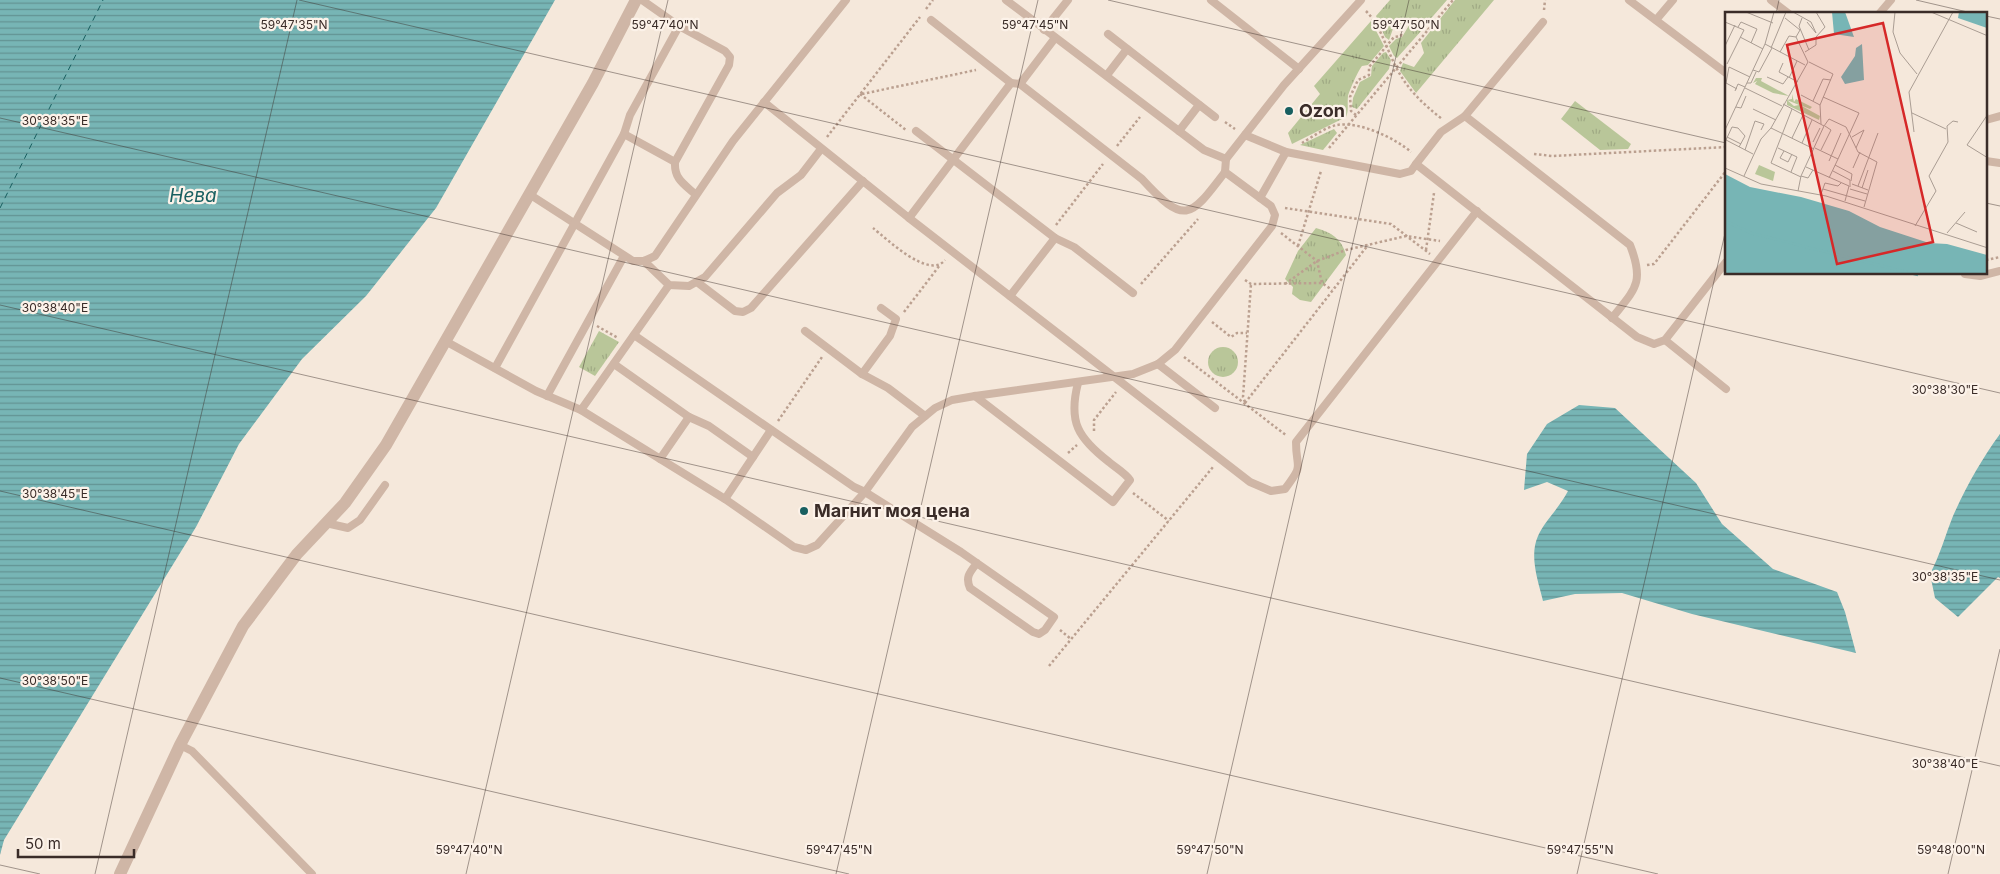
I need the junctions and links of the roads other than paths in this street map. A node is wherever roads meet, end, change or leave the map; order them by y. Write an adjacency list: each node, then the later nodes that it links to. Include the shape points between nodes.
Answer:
1 (636, 0): 43 (street)
2 (642, 0): 17 (lane)
3 (846, 0): 27 (lane)
4 (1006, 0): 18 (lane)
5 (1068, 0): 18 (lane)
6 (1211, 0): 22 (lane)
7 (1629, 0): 15 (lane)
8 (1672, 0): 15 (lane)
9 (1771, 0): 12 (lane)
10 (1891, 0): 13 (lane)
11 (1360, 1): 22 (lane)
12 (1787, 12)
13 (1881, 12)
14 (931, 20): 25 (lane)
15 (1656, 20): 23 (lane)
16 (1543, 22): 29 (lane)
17 (679, 26): 33 (lane, via 630,115); 40 (lane, via 725,51 730,57 729,66)
18 (1044, 30): 20 (lane)
19 (1108, 34): 21 (lane)
20 (1055, 38): 24 (lane); 26 (lane)
21 (1127, 49): 24 (lane); 28 (lane)
22 (1299, 69): 34 (lane)
23 (1725, 71)
24 (1107, 75): 32 (lane)
25 (1011, 83): 26 (lane); 38 (lane)
26 (1020, 84): 41 (lane, via 1178,211 1200,205)
27 (764, 102): 35 (lane); 44 (lane)
28 (1199, 105): 30 (lane); 32 (lane)
29 (1465, 116): 39 (lane, via 1440,132); 60 (lane, via 1630,245 1638,266 1635,288)
30 (1215, 117)
31 (916, 131): 38 (lane)
32 (1179, 131): 37 (lane, via 1204,150)
33 (624, 134): 40 (lane); 48 (lane)
34 (1245, 135): 36 (lane); 37 (lane)
35 (822, 148): 42 (lane); 55 (lane, via 801,175 777,193 705,277)
36 (1286, 152): 39 (lane, via 1400,174 1411,170); 45 (lane)
37 (1226, 159): 41 (lane)
38 (953, 160): 47 (lane); 49 (lane)
39 (1418, 161): 46 (lane)
40 (675, 162): 44 (lane, via 679,180)
41 (1225, 172): 45 (lane)
42 (863, 181): 47 (lane); 55 (lane, via 751,308 743,312 735,310)
43 (529, 194): 48 (lane); 64 (street)
44 (696, 194): 51 (lane, via 655,256)
45 (1260, 198): 66 (lane, via 1271,206 1275,215 1272,226 1175,350)
46 (1477, 211): 60 (lane); 69 (lane, via 1296,442 1300,463 1285,489 1271,491 1250,482)
47 (909, 218): 58 (lane)
48 (575, 224): 50 (lane); 67 (lane)
49 (1052, 236): 57 (lane, via 1074,246); 58 (lane)
50 (624, 256): 51 (lane, via 633,261); 72 (lane)
51 (644, 261): 56 (lane)
52 (1725, 263): 63 (lane)
53 (2000, 270): 54 (lane)
54 (1988, 274)
55 (697, 282): 56 (lane, via 689,286)
56 (669, 285): 62 (lane)
57 (1133, 293)
58 (1010, 296): 69 (lane)
59 (881, 308): 68 (lane, via 896,319 890,336)
60 (1612, 318): 63 (lane, via 1637,337 1654,344)
61 (805, 331): 68 (lane)
62 (634, 335): 65 (lane); 78 (lane)
63 (1666, 340): 71 (lane)
64 (447, 342): 67 (lane); 84 (street, via 381,453 345,503)
65 (614, 364): 75 (lane); 77 (lane)
66 (1158, 364): 69 (lane); 74 (lane)
67 (495, 368): 72 (lane)
68 (862, 374): 76 (lane, via 888,388)
69 (1116, 378): 70 (lane)
70 (1078, 383): 73 (lane); 73 (lane, via 1072,404 1075,422 1086,442 1130,480 1114,502)
71 (1726, 389)
72 (547, 396): 75 (lane)
73 (975, 396): 76 (lane, via 952,400)
74 (1215, 408)
75 (581, 410): 80 (lane)
76 (925, 416): 82 (lane, via 912,427)
77 (689, 417): 79 (lane, via 709,426); 80 (lane)
78 (771, 430): 79 (lane); 82 (lane)
79 (753, 457): 83 (lane)
80 (660, 459): 83 (lane)
81 (385, 485): 84 (lane, via 360,520 348,528)
82 (866, 492): 83 (lane, via 817,545 806,550 794,547); 85 (lane)
83 (725, 498)
84 (326, 523): 86 (street, via 296,554 243,626)
85 (977, 563): 85 (lane, via 1054,618 1051,623 1039,634 1033,632 970,588 968,575)
86 (180, 745): 87 (street); 88 (lane, via 192,751)
87 (120, 874)
88 (312, 874)

